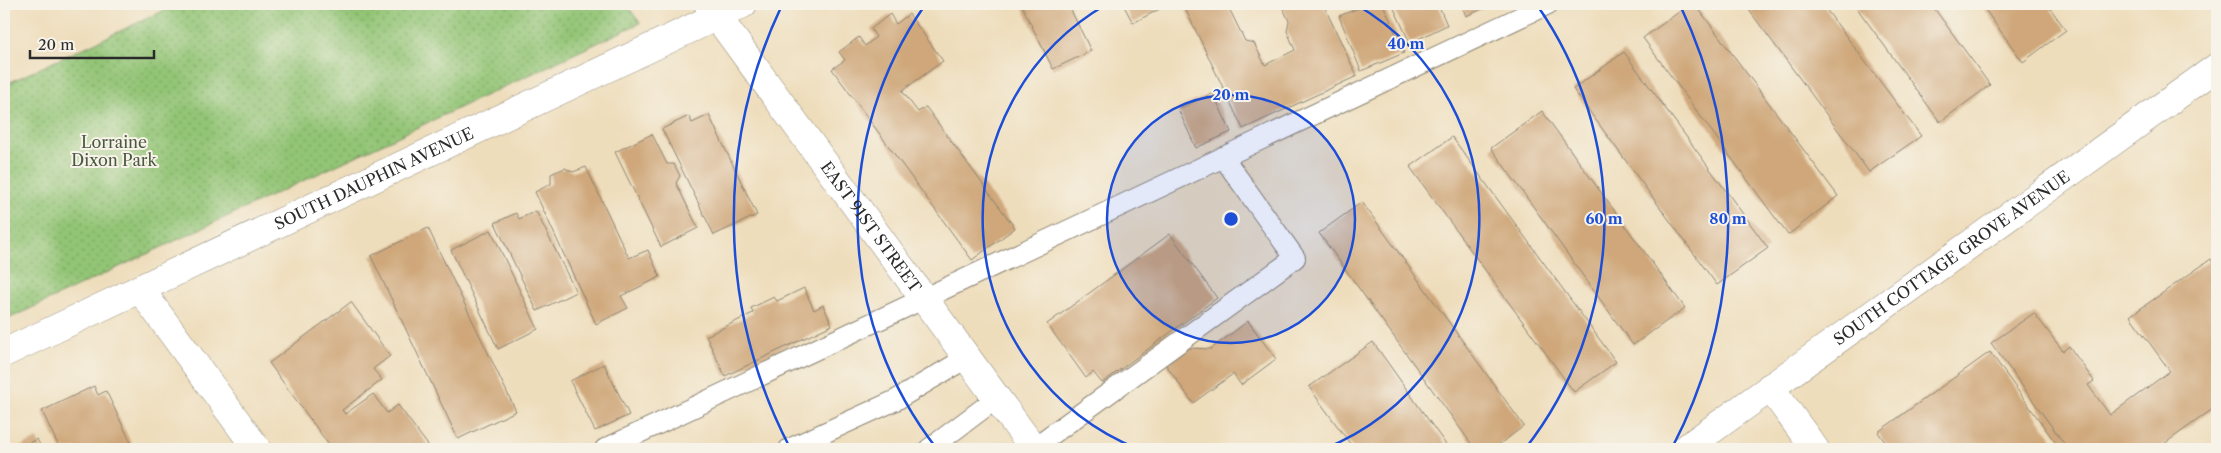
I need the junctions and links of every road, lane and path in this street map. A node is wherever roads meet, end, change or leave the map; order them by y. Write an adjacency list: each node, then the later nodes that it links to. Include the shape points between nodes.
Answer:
1 (743, 4): 3 (street, SOUTH DAUPHIN AVENUE)
2 (1548, 4): 5 (lane)
3 (713, 10): 6 (street, SOUTH DAUPHIN AVENUE); 7 (street, EAST 91ST STREET)
4 (2217, 67): 10 (street, SOUTH COTTAGE GROVE AVENUE)
5 (1223, 157): 7 (lane); 17 (lane, via 1295,258)
6 (140, 289): 8 (street, SOUTH DAUPHIN AVENUE); 13 (street)
7 (924, 298): 9 (street, EAST 91ST STREET); 12 (lane)
8 (4, 353)
9 (968, 357): 11 (street, EAST 91ST STREET); 15 (lane, via 896,400)
10 (1770, 387): 18 (street, SOUTH COTTAGE GROVE AVENUE); 19 (street)
11 (997, 398): 16 (lane); 17 (street, EAST 91ST STREET)
12 (630, 444): 14 (lane)
13 (257, 449)
14 (605, 449)
15 (789, 449)
16 (929, 449)
17 (1033, 449)
18 (1685, 449)
19 (1815, 449)

